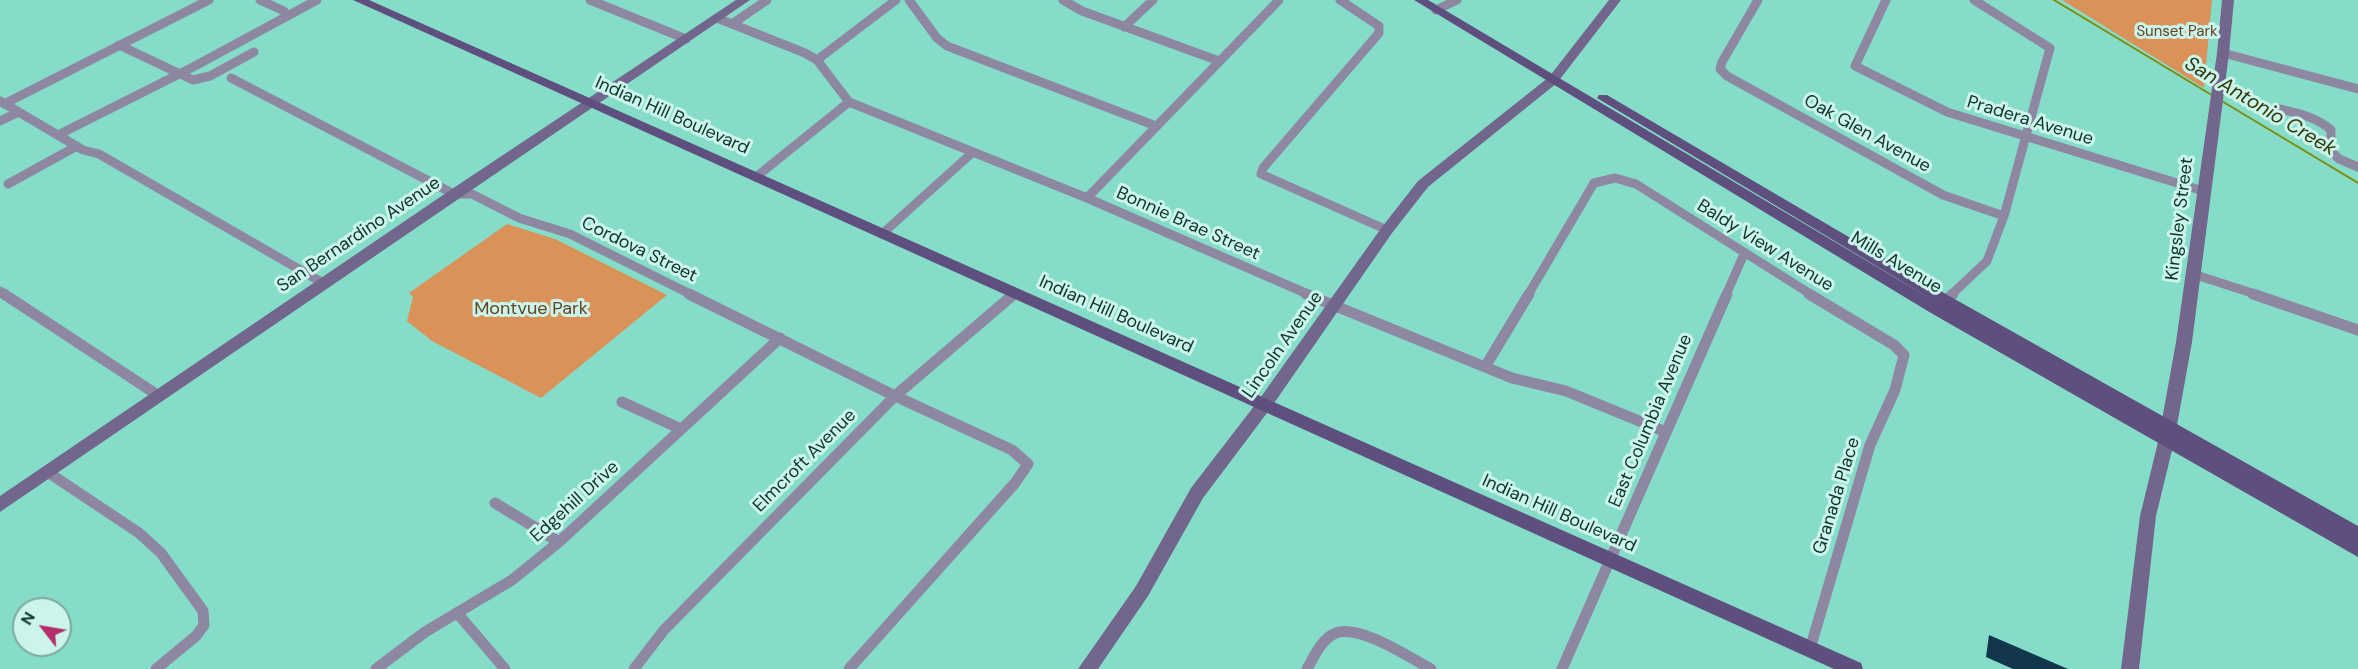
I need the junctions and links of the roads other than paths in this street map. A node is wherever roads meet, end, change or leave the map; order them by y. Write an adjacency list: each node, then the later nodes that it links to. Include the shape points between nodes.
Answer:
1 (209, 0): 27 (street)
2 (260, 0): 22 (street)
3 (304, 0): 22 (street)
4 (317, 0): 32 (street)
5 (359, 0): 38 (main road, Indian Hill Boulevard)
6 (591, 0): 26 (street)
7 (744, 0): 23 (main road, San Bernardino Avenue)
8 (767, 0): 24 (street)
9 (896, 0): 30 (street)
10 (909, 0): 42 (street, via 947,46)
11 (1063, 0): 25 (street)
12 (1153, 0): 25 (street)
13 (1279, 0): 31 (street)
14 (1340, 0): 54 (street, via 1379,26 1379,33 1261,174)
15 (1420, 0): 21 (main road, Mills Avenue)
16 (1615, 0): 33 (main road, Lincoln Avenue)
17 (1758, 0): 53 (street, Oak Glen Avenue, via 1722,62 1720,69 1727,76 1943,195)
18 (1886, 0): 44 (street, Pradera Avenue, via 1855,66 1947,112)
19 (1974, 0): 44 (street, via 2050,48)
20 (2228, 0): 29 (main road, Kingsley Street)
21 (1444, 4): 33 (main road, Mills Avenue)
22 (284, 11): 32 (street, via 185,66)
23 (717, 18): 24 (street); 26 (main road, San Bernardino Avenue)
24 (732, 24): 30 (street)
25 (1124, 27): 31 (street)
26 (686, 39): 38 (main road, San Bernardino Avenue)
27 (119, 45): 32 (street); 37 (street)
28 (254, 52): 32 (street, via 204,78 193,80)
29 (2223, 53): 35 (street); 50 (main road, Kingsley Street)
30 (817, 60): 36 (street)
31 (1220, 61): 42 (street)
32 (182, 72): 43 (street)
33 (1556, 76): 54 (main road, Lincoln Avenue, via 1423,184); 61 (main road, Mills Avenue)
34 (231, 78): 51 (street, Cordova Street)
35 (2358, 89)
36 (849, 102): 46 (street, Bonnie Brae Street); 48 (street)
37 (2, 103): 40 (street)
38 (592, 103): 48 (main road, Indian Hill Boulevard); 51 (main road, San Bernardino Avenue)
39 (2276, 108): 47 (street, via 2326,124 2331,130 2331,151)
40 (19, 112): 41 (street); 43 (street)
41 (0, 122)
42 (1156, 126): 52 (street)
43 (58, 135): 45 (street)
44 (2025, 137): 50 (street, Pradera Avenue); 53 (street)
45 (77, 146): 49 (street); 58 (street, via 99,154)
46 (973, 152): 52 (street, Bonnie Brae Street); 55 (street)
47 (2358, 167)
48 (756, 177): 55 (main road, Indian Hill Boulevard)
49 (8, 184)
50 (2203, 191): 57 (main road, Kingsley Street)
51 (454, 194): 58 (main road, San Bernardino Avenue); 64 (street, Cordova Street, via 472,194 519,218 570,234)
52 (1087, 198): 62 (street, Bonnie Brae Street)
53 (2004, 216): 61 (street, via 1987,261)
54 (1387, 230): 62 (main road, Lincoln Avenue)
55 (882, 234): 60 (main road, Indian Hill Boulevard)
56 (1744, 254): 65 (street, Baldy View Avenue, via 1894,345); 66 (street, Baldy View Avenue, via 1636,184 1604,177 1594,183); 72 (street, East Columbia Avenue)
57 (2193, 274): 63 (street); 73 (main road, Kingsley Street)
58 (323, 283): 67 (main road, San Bernardino Avenue)
59 (0, 291): 67 (street)
60 (1015, 293): 68 (street, Elmcroft Avenue, via 926,365); 70 (main road, Indian Hill Boulevard)
61 (1941, 305): 73 (main road, Mills Avenue)
62 (1335, 306): 66 (street, Bonnie Brae Street); 70 (main road, Lincoln Avenue)
63 (2358, 330)
64 (780, 338): 68 (street, Cordova Street); 71 (street, Edgehill Drive)
65 (1904, 355): 82 (street, Granada Place, via 1892,402 1871,442)
66 (1485, 367): 72 (street, Bonnie Brae Street, via 1566,391)
67 (159, 396): 74 (main road, San Bernardino Avenue)
68 (895, 396): 86 (street, Elmcroft Avenue, via 664,630); 87 (street, Cordova Street, via 1012,450 1028,464 1016,483)
69 (622, 402): 71 (street)
70 (1264, 405): 80 (main road, Indian Hill Boulevard); 88 (main road, Lincoln Avenue, via 1197,493 1142,591)
71 (681, 429): 78 (street, Edgehill Drive)
72 (1666, 432): 80 (street, East Columbia Avenue)
73 (2167, 435): 77 (main road, Mills Avenue); 79 (main road, Mills Avenue); 93 (main road, Kingsley Street, via 2148,516)
74 (48, 473): 76 (main road, San Bernardino Avenue); 83 (street, via 140,533 161,553 203,611 204,625 196,636)
75 (495, 503): 78 (street)
76 (0, 506)
77 (2358, 534)
78 (559, 542): 81 (street, Edgehill Drive, via 512,580)
79 (2358, 550)
80 (1611, 560): 82 (main road, Indian Hill Boulevard); 91 (street, East Columbia Avenue)
81 (458, 614): 84 (street, Edgehill Drive, via 425,632); 85 (street)
82 (1810, 649): 92 (main road, Indian Hill Boulevard)
83 (156, 669)
84 (376, 669)
85 (506, 669)
86 (634, 669)
87 (849, 669)
88 (1087, 669)
89 (1307, 669): 90 (street, via 1322,644 1338,632 1358,633)
90 (1431, 669)
91 (1562, 669)
92 (1854, 669)
93 (2130, 669)

